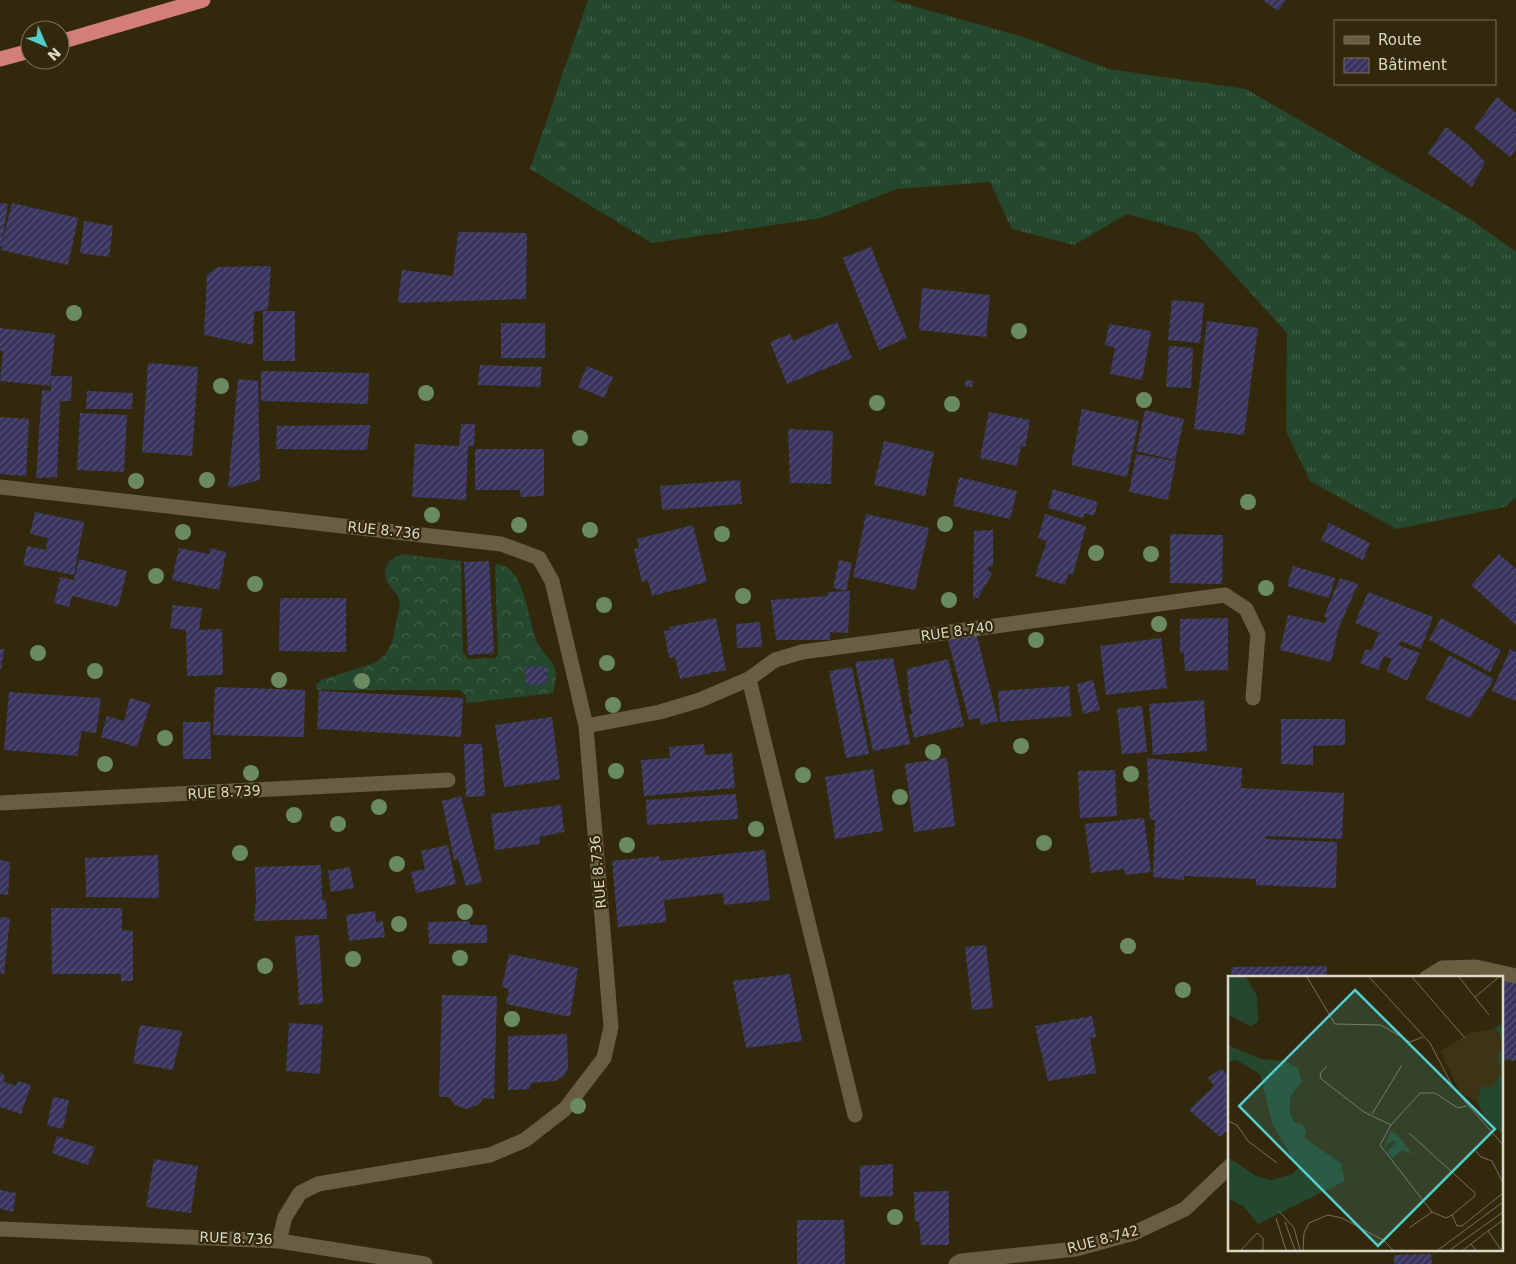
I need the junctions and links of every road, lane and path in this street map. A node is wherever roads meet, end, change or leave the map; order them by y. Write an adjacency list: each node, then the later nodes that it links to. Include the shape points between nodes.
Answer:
1 (203, 0): 2 (highway)
2 (70, 39)
3 (20, 54): 4 (highway)
4 (0, 59)
5 (0, 488): 8 (street, RUE 8.736, via 501,544 539,558 552,581)
6 (749, 679): 7 (street, RUE 8.740, via 775,660 802,652 1225,595 1246,608 1258,634); 8 (street, RUE 8.740, via 700,700 660,712); 13 (street)
7 (1253, 698)
8 (586, 726): 16 (street, RUE 8.736, via 611,1027 604,1058 565,1109 525,1140 490,1155 318,1184 300,1193 285,1218)
9 (448, 780): 10 (street, RUE 8.739)
10 (0, 803)
11 (1429, 976): 12 (street, via 1442,968 1476,966)
12 (1516, 976)
13 (855, 1114)
14 (1228, 1168): 18 (street, RUE 8.742, via 1184,1210 1134,1233 1076,1249)
15 (0, 1229): 16 (street, RUE 8.736)
16 (279, 1241): 17 (street)
17 (425, 1264)
18 (956, 1264)

